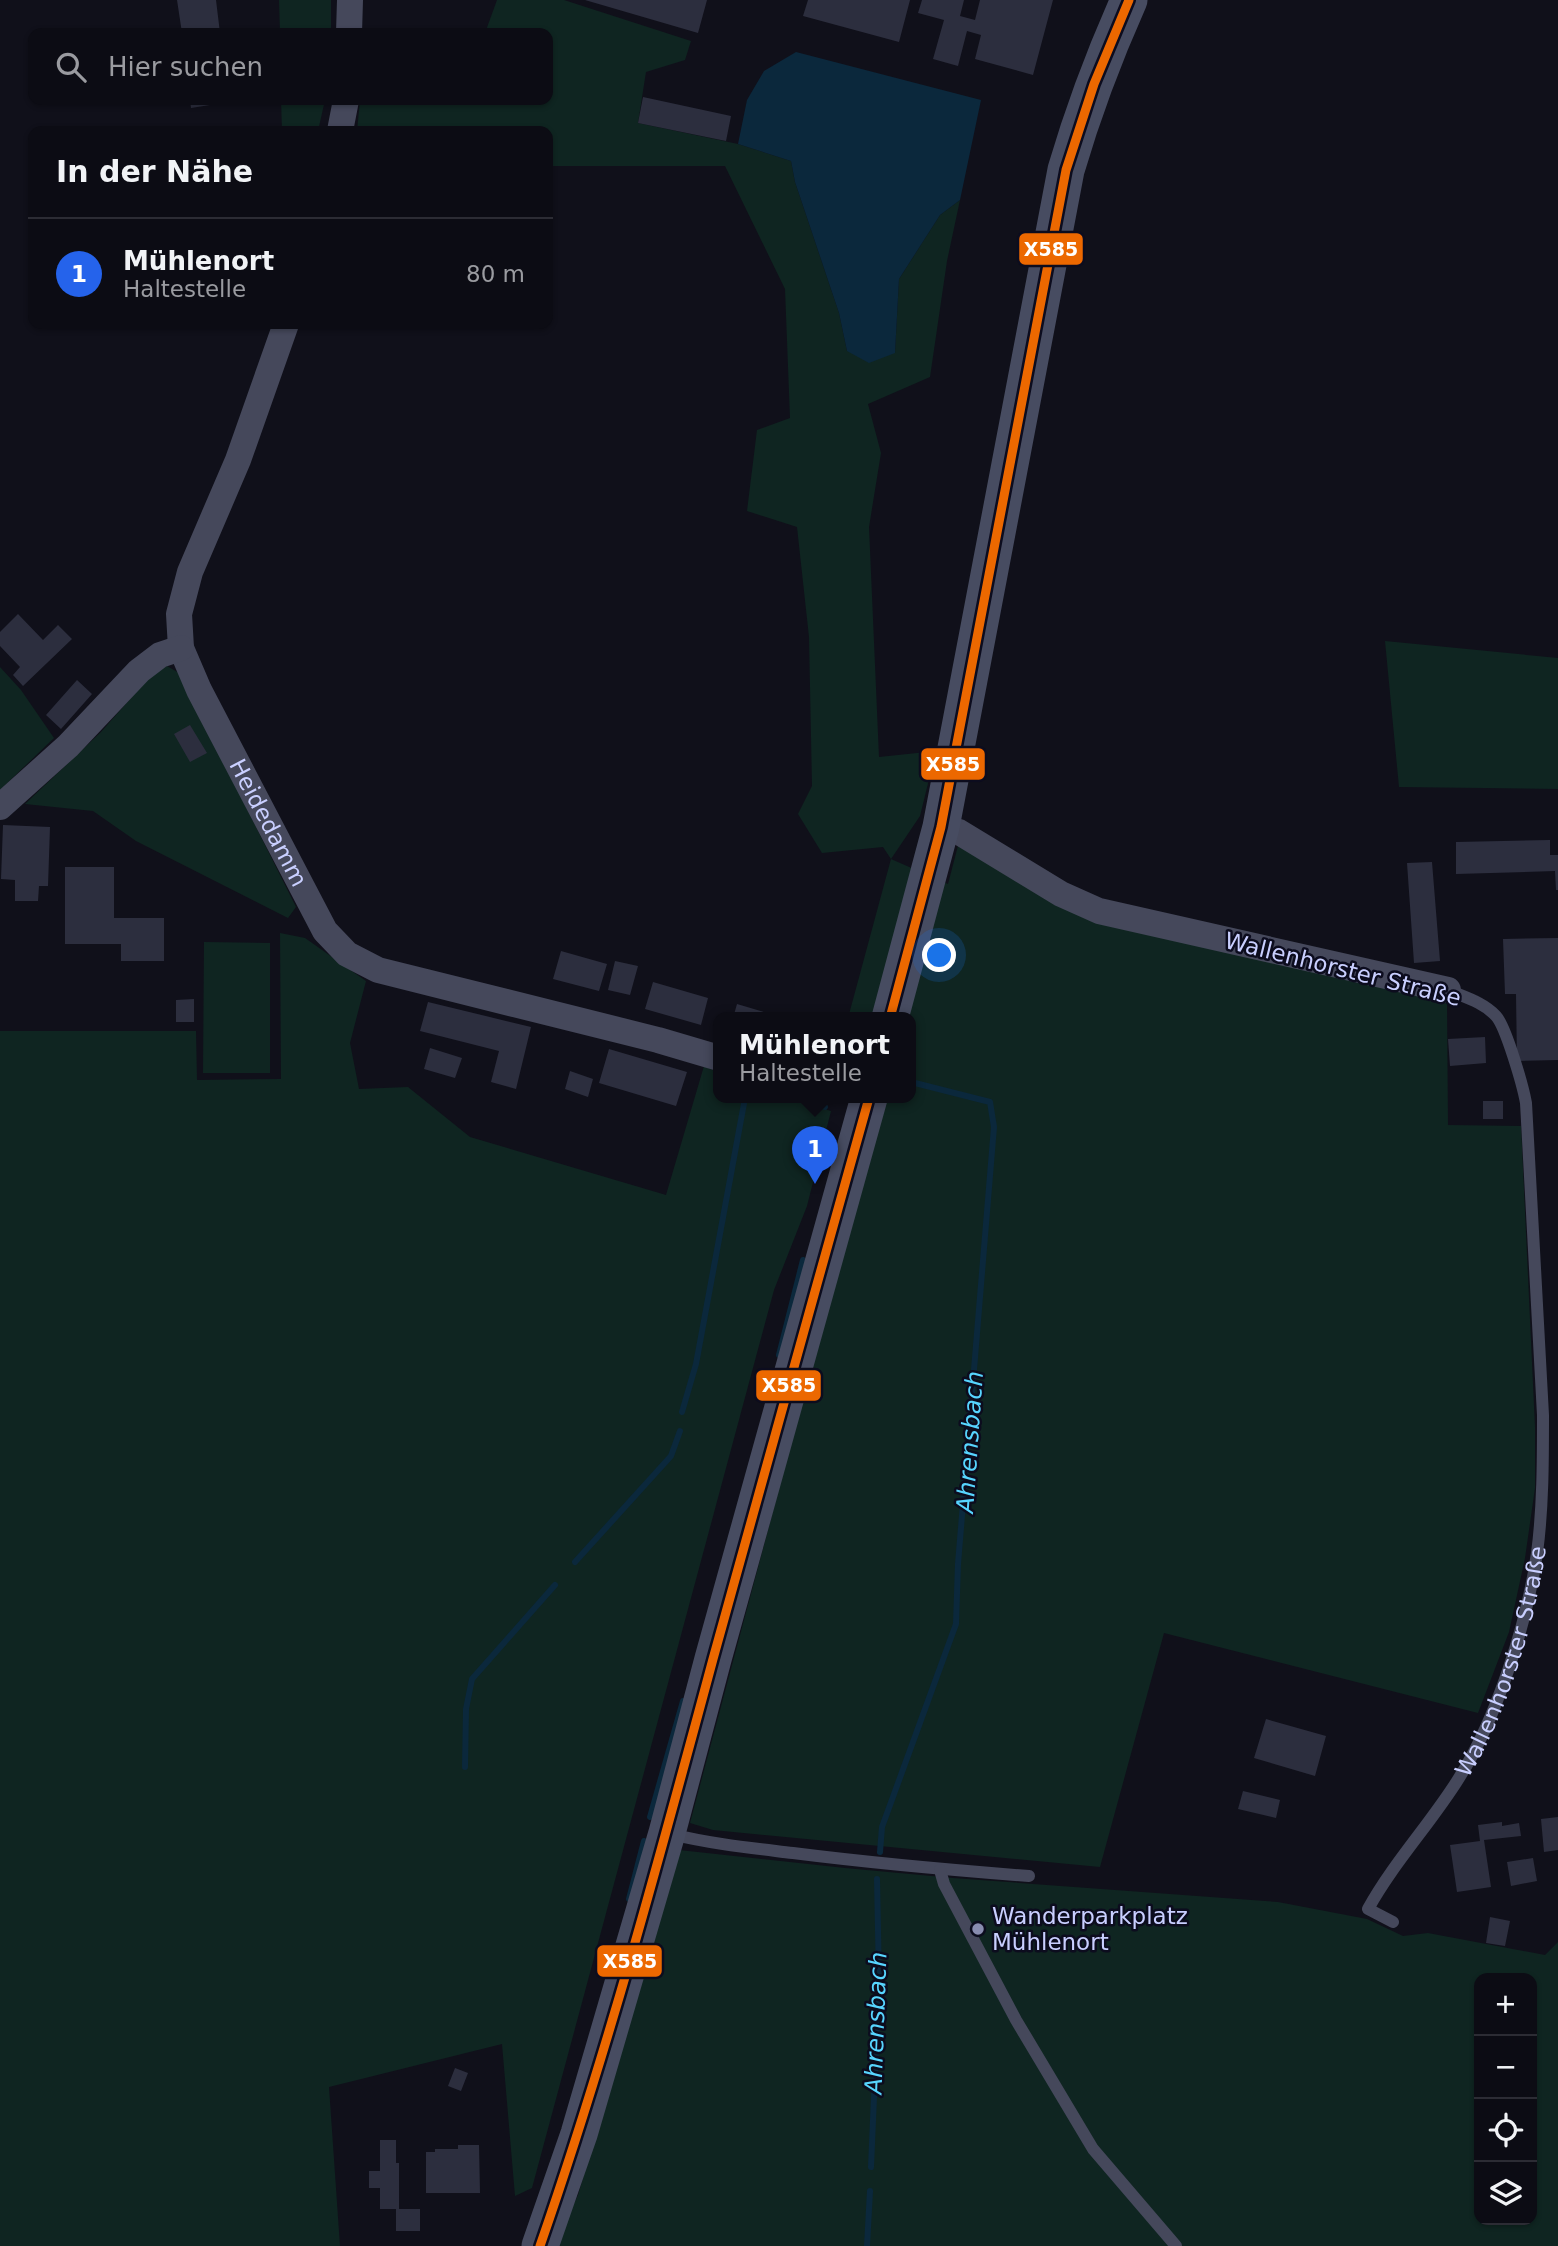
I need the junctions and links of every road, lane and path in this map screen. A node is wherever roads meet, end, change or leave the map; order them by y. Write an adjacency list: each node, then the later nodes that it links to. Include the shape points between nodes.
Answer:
1 (350, 0): 3 (street)
2 (1129, 0): 9 (main road, via 1084,110 1066,170)
3 (349, 28)
4 (345, 105): 5 (street)
5 (341, 126)
6 (284, 329): 7 (street, Heidedamm, via 238,460 190,572 179,614)
7 (181, 648): 8 (street, via 160,655 139,671 68,746); 12 (street, Heidedamm, via 314,913 347,954 378,970)
8 (0, 807)
9 (941, 827): 10 (street, Wallenhorster Straße, via 959,832 1061,894 1099,911); 11 (main road)
10 (1448, 990): 17 (lane, Wallenhorster Straße, via 1498,1017 1521,1077 1544,1460 1537,1552 1522,1628 1492,1714 1460,1777 1368,1909)
11 (892, 1012)
12 (713, 1056)
13 (862, 1103): 14 (main road)
14 (667, 1833): 15 (lane, via 702,1842); 18 (main road, via 579,2134)
15 (940, 1870): 16 (lane); 19 (lane, via 1016,2020 1093,2149)
16 (1029, 1876)
17 (1393, 1922)
18 (540, 2246)
19 (1175, 2246)

